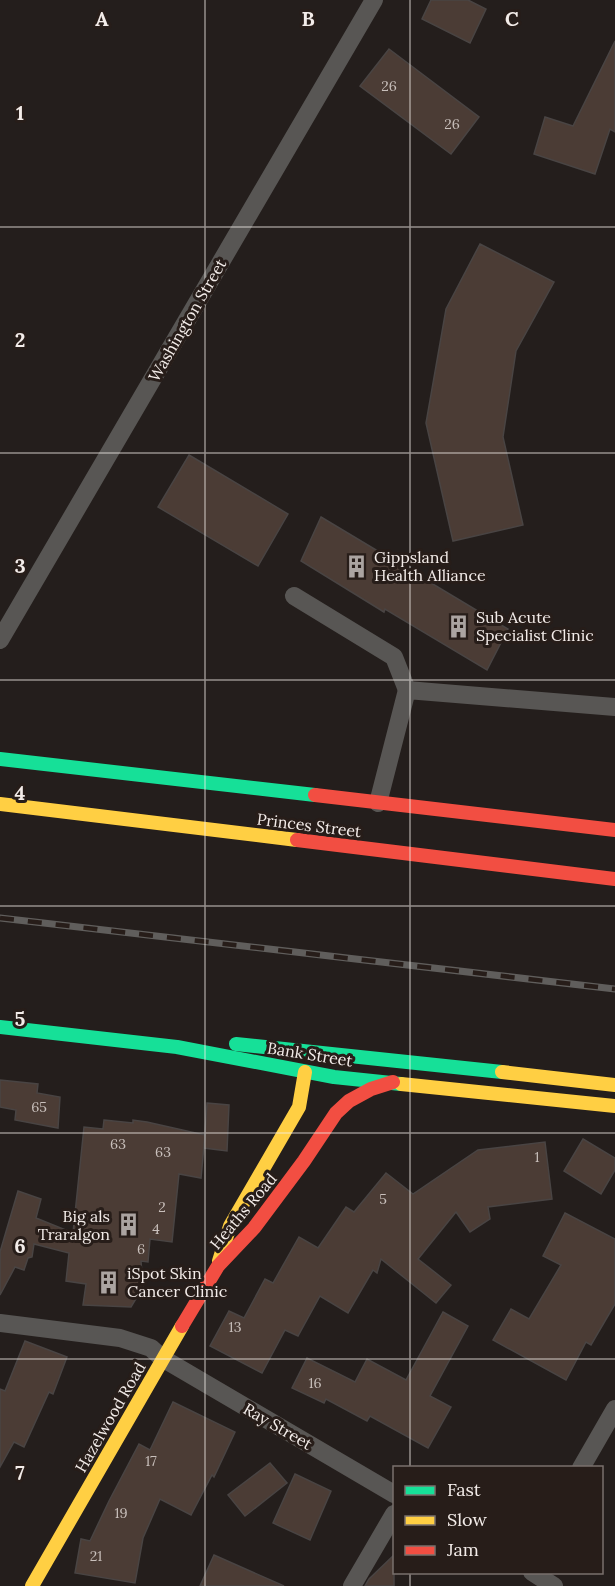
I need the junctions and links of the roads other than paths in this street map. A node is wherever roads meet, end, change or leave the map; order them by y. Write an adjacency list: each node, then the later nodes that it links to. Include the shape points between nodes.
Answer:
1 (374, 0): 3 (street, Washington Street)
2 (294, 596): 4 (street, via 394,657)
3 (0, 640)
4 (407, 690): 5 (street); 7 (street)
5 (615, 707)
6 (0, 759): 7 (main road, Princes Street)
7 (378, 803): 9 (main road, Princes Street)
8 (0, 804): 10 (main road, Princes Street)
9 (615, 830)
10 (615, 879)
11 (0, 1027): 12 (main road, Bank Street)
12 (177, 1047): 13 (main road, via 219,1042); 14 (main road, Bank Street)
13 (322, 1054): 14 (main road); 15 (main road); 17 (main road)
14 (305, 1072): 15 (main road, Bank Street); 20 (main road, Heaths Road, via 298,1107 230,1226)
15 (334, 1077): 16 (main road, Bank Street); 19 (main road)
16 (393, 1082): 18 (main road, Bank Street); 19 (main road, Heaths Road, via 363,1093)
17 (615, 1085)
18 (615, 1106)
19 (336, 1113): 20 (main road, Heaths Road, via 254,1228)
20 (218, 1266): 22 (main road, Hazelwood Road)
21 (0, 1323): 22 (street, Ray Street, via 120,1338 151,1348)
22 (162, 1358): 25 (street, Ray Street); 28 (main road, Hazelwood Road)
23 (615, 1409): 24 (street)
24 (582, 1466)
25 (393, 1493)
26 (393, 1516): 29 (street)
27 (535, 1574): 30 (street)
28 (32, 1586)
29 (352, 1586)
30 (554, 1586)

